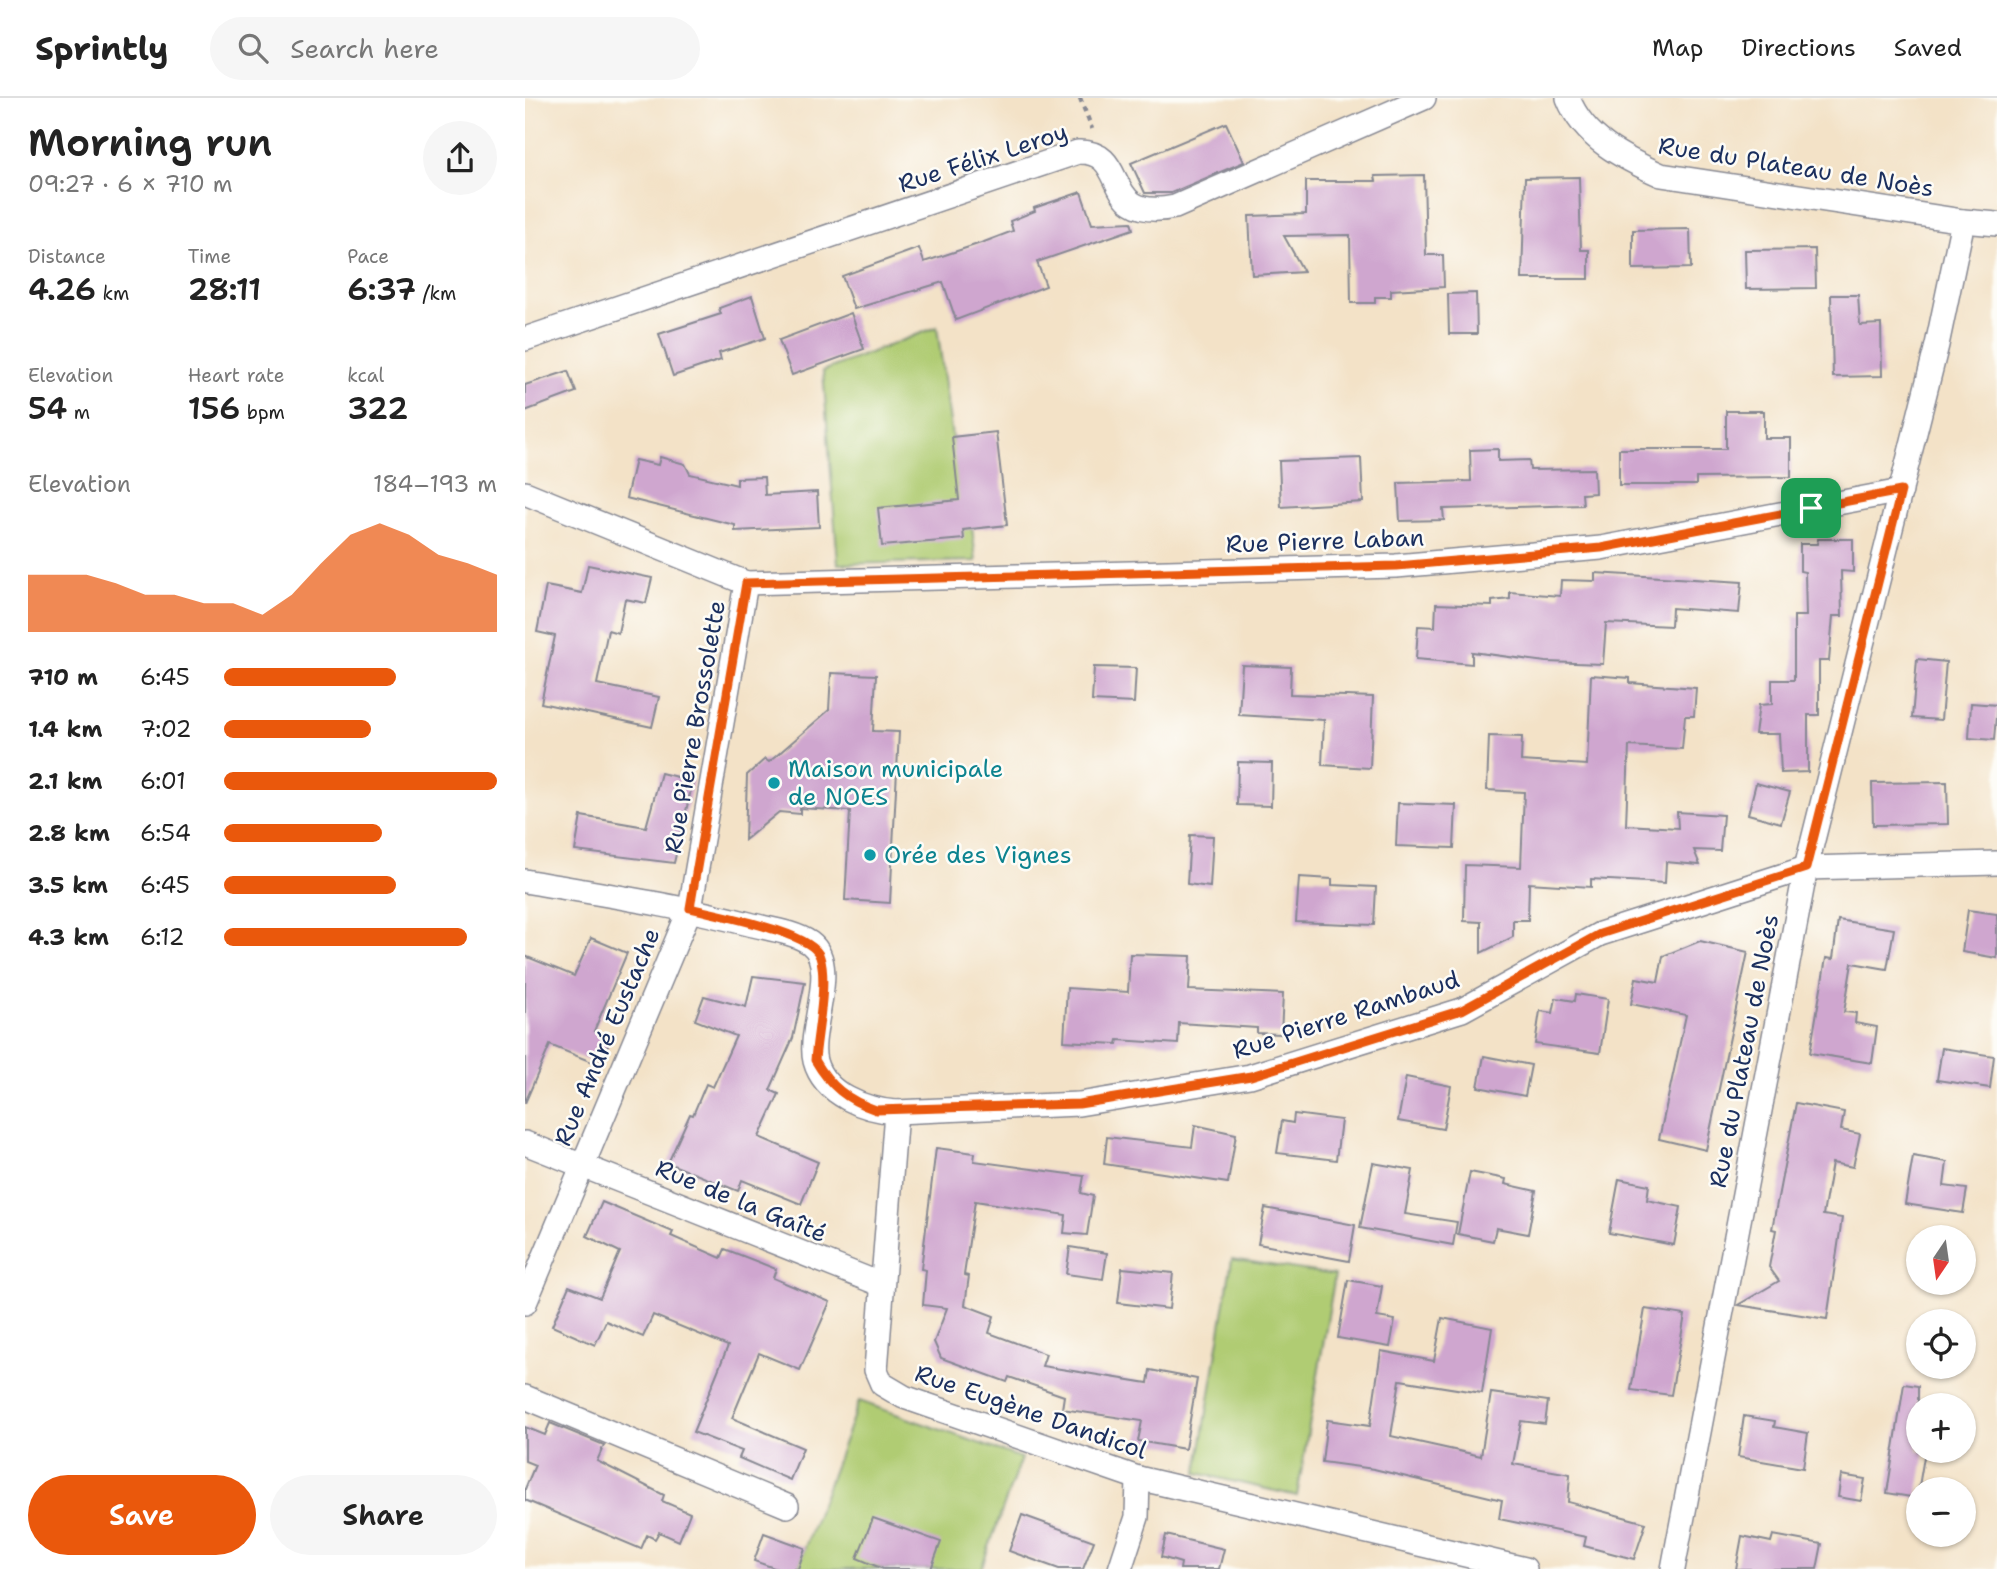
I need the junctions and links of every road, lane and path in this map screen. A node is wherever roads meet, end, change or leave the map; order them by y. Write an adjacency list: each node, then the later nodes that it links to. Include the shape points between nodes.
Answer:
1 (1080, 98): 4 (path, via 1091,122)
2 (1424, 98): 4 (street, Rue Félix Leroy, via 1175,207 1154,211 1133,205 1106,160)
3 (1568, 98): 5 (street, Rue du Plateau de Noès, via 1576,118 1618,156 1661,175)
4 (1094, 151): 7 (street, Rue Félix Leroy, via 1065,156)
5 (1963, 221): 6 (street, Rue du Plateau de Noès); 8 (street, Rue du Plateau de Noès)
6 (1997, 224)
7 (525, 339)
8 (1901, 491): 10 (street, Rue Pierre Laban, via 1601,548 1397,566); 12 (street, Rue du Plateau de Noès)
9 (525, 493): 10 (street, Rue Pierre Brossolette)
10 (746, 583): 14 (street, Rue Pierre Brossolette)
11 (1997, 863): 12 (street, Rue Pierre Rambaud)
12 (1806, 868): 15 (street, Rue Pierre Rambaud, via 1600,934 1462,1010 1251,1076 1079,1104); 25 (street, Rue du Plateau de Noès)
13 (525, 881): 14 (street)
14 (690, 908): 15 (street, via 809,943 820,954 823,969 815,1060 826,1079 855,1102); 17 (street, Rue André Eustache)
15 (896, 1112): 18 (street, Rue Eugène Dandicol)
16 (525, 1143): 17 (street, Rue de la Gaîté)
17 (582, 1166): 18 (street, Rue de la Gaîté); 19 (street, Rue André Eustache)
18 (880, 1284): 21 (street, Rue Eugène Dandicol, via 876,1370 882,1384 904,1397)
19 (525, 1303)
20 (525, 1398): 22 (street)
21 (1138, 1478): 23 (street, via 1137,1517); 24 (street, Rue Eugène Dandicol)
22 (787, 1506)
23 (1120, 1569)
24 (1525, 1569)
25 (1673, 1569)

